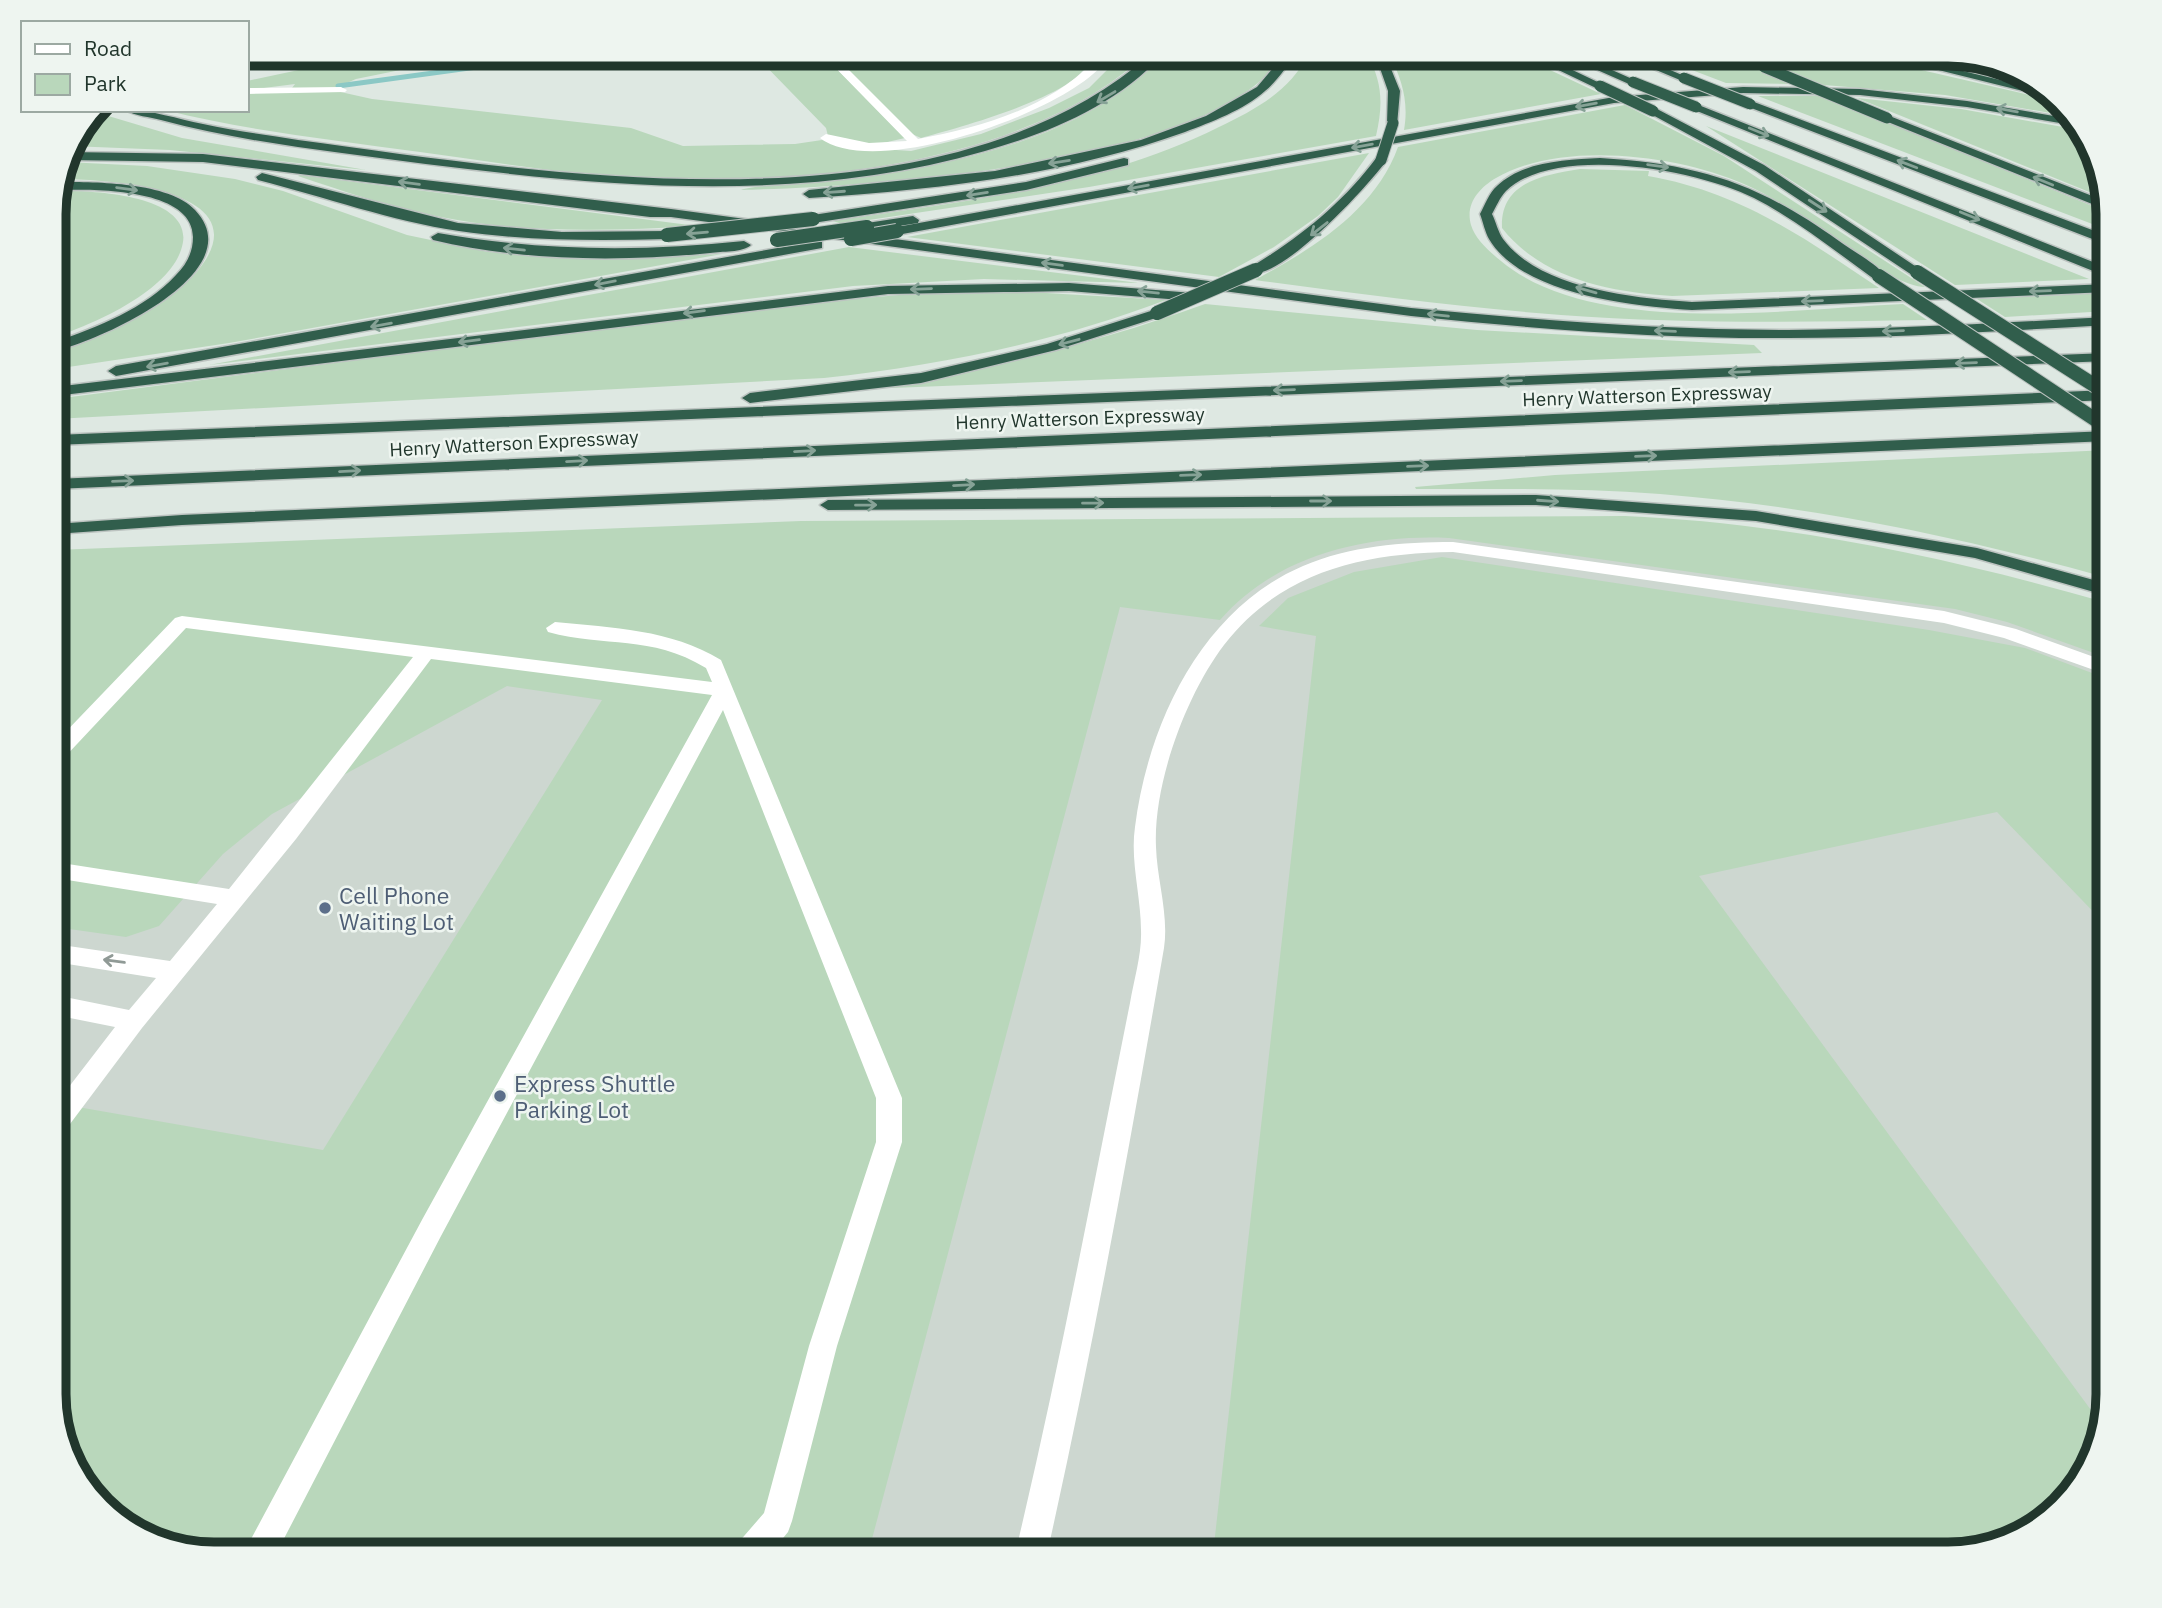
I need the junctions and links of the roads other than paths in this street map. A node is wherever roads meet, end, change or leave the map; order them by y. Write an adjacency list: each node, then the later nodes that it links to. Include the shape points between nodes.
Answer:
1 (1096, 66): 21 (lane, via 1090,75 1039,105 976,128)
2 (1145, 66): 24 (highway, one-way to 24, via 1128,82 1068,118 1011,140 923,163 850,176 743,185)
3 (1283, 66): 24 (highway, one-way to 24, via 1246,101 1202,124 1145,144 933,182 791,194 671,194)
4 (1292, 66): 26 (highway, one-way to 26, bridge, via 1284,79 1249,107 1133,159 1026,186 813,219 667,235 577,236 458,227)
5 (1385, 66): 47 (highway, one-way to 47, bridge, via 1394,91 1393,123 1381,160 1336,215 1255,270 1157,313 1085,338 921,378 763,398 144,422)
6 (1557, 66): 42 (highway, one-way to 42, bridge, via 1654,111 1760,168)
7 (1595, 66): 31 (highway, one-way to 31, bridge)
8 (1654, 66): 30 (highway, one-way to 8, bridge)
9 (1762, 66): 27 (highway, one-way to 9, bridge)
10 (1929, 66): 15 (highway)
11 (1942, 66): 13 (highway)
12 (839, 67): 21 (lane)
13 (2011, 81)
14 (341, 90): 16 (lane)
15 (2028, 90)
16 (248, 91)
17 (119, 112): 28 (highway, via 184,134)
18 (140, 112): 24 (highway, via 240,134)
19 (2061, 120): 29 (highway, one-way to 29, via 1931,99 1835,91 1743,90 1614,100)
20 (826, 138): 21 (lane, via 873,148)
21 (915, 143)
22 (79, 156): 23 (highway)
23 (181, 160): 26 (highway, via 289,184); 28 (highway, one-way to 23, via 203,158)
24 (549, 177)
25 (70, 186): 39 (highway, one-way to 39, via 121,188 167,198 184,206 200,225 202,235 195,260 162,294 118,321)
26 (332, 199): 29 (highway, one-way to 26, bridge, via 686,251 615,254 509,249 435,236)
27 (2095, 201)
28 (671, 213): 37 (highway, one-way to 28)
29 (978, 216): 41 (highway, one-way to 41, bridge, via 257,348)
30 (2096, 236)
31 (2096, 268)
32 (2096, 289): 33 (highway, one-way to 33, bridge)
33 (1910, 297)
34 (1910, 297): 35 (highway, one-way to 35, bridge, via 1692,306 1643,302 1574,287 1531,267 1497,241 1486,214 1494,194 1508,183 1552,167 1614,162 1669,167 1756,194)
35 (1910, 297)
36 (1910, 297): 45 (highway, one-way to 45, bridge)
37 (1411, 312): 38 (highway, one-way to 37, via 1749,333 1589,327); 43 (highway, one-way to 43, via 1334,312 1069,287 888,290)
38 (2096, 322)
39 (67, 342)
40 (2096, 357): 48 (highway, Henry Watterson Expressway, one-way to 48)
41 (67, 378)
42 (2096, 387)
43 (67, 391)
44 (2096, 396): 49 (highway, Henry Watterson Expressway, one-way to 44)
45 (2096, 420)
46 (2096, 437): 50 (highway, one-way to 46)
47 (67, 439)
48 (67, 440)
49 (67, 483)
50 (137, 526): 51 (highway); 52 (highway, one-way to 52, via 176,533 786,506 1536,500 1756,516 1977,553)
51 (67, 529)
52 (2096, 587)
53 (555, 628): 56 (lane, via 692,649 714,664)
54 (426, 653): 56 (lane); 57 (lane, via 182,622); 59 (lane)
55 (2096, 665): 67 (lane, via 2009,633 1944,617 1453,547 1392,550 1320,565 1283,583 1241,614 1187,686 1160,758 1145,831 1153,943)
56 (724, 690): 65 (lane); 66 (lane, via 889,1098 889,1142 823,1346 777,1521)
57 (67, 742)
58 (67, 872): 59 (lane)
59 (233, 898): 61 (lane)
60 (67, 955): 61 (lane, one-way to 60)
61 (174, 971): 63 (lane)
62 (67, 1007): 63 (lane)
63 (134, 1021): 64 (lane)
64 (67, 1108)
65 (265, 1542)
66 (760, 1542)
67 (1034, 1542)

